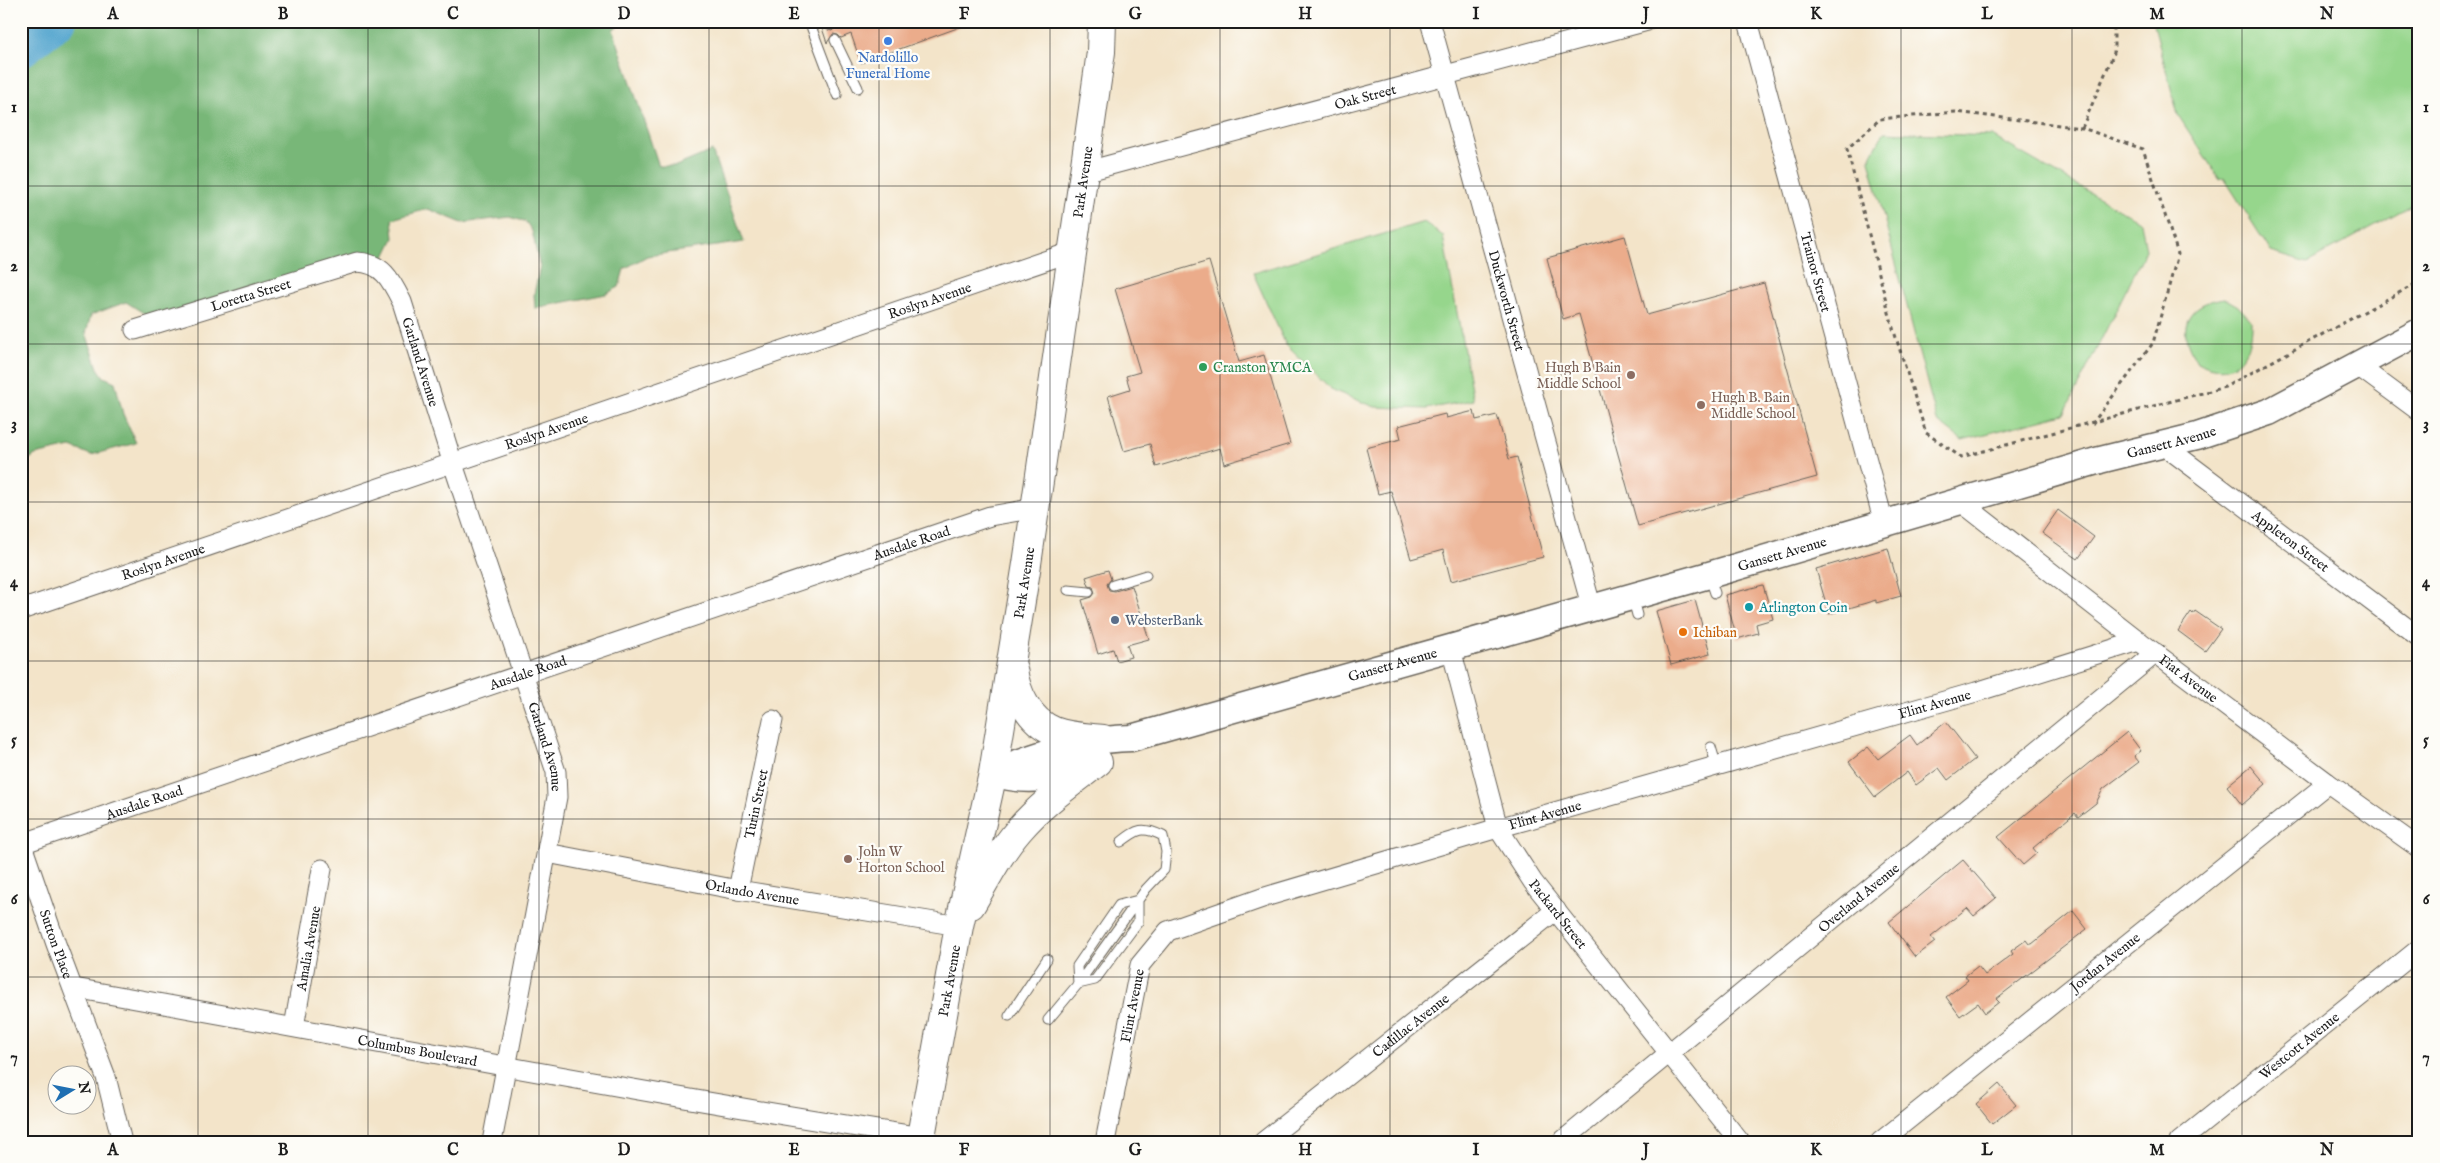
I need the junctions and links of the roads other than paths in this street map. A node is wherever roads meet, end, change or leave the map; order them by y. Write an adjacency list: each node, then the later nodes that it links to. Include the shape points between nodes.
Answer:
1 (809, 21): 9 (lane)
2 (1102, 21): 10 (main road, Park Avenue, via 1101,52)
3 (1430, 21): 7 (street, Duckworth Street)
4 (1647, 21): 7 (street, Oak Street)
5 (1748, 21): 21 (street, Trainor Street)
6 (835, 40): 8 (lane)
7 (1445, 76): 10 (street, Oak Street); 26 (street, Duckworth Street)
8 (858, 88)
9 (837, 95)
10 (1084, 172): 11 (main road, Park Avenue)
11 (1071, 252): 18 (street, Roslyn Avenue); 20 (main road, Park Avenue)
12 (367, 263): 13 (street, Loretta Street, via 343,265); 18 (street, Garland Avenue, via 380,267 390,277 402,302)
13 (135, 330)
14 (2419, 332): 15 (main road, Gansett Avenue)
15 (2358, 366): 16 (street); 17 (main road, Gansett Avenue, via 2269,412)
16 (2419, 411)
17 (2162, 444): 19 (main road, Gansett Avenue); 28 (street, Appleton Street)
18 (452, 461): 27 (street, Roslyn Avenue); 33 (street, Garland Avenue)
19 (1961, 502): 21 (main road, Gansett Avenue); 29 (street, Fiat Avenue)
20 (1036, 508): 32 (main road, Park Avenue); 33 (street, Ausdale Road, via 990,516)
21 (1884, 523): 26 (main road, Gansett Avenue, via 1712,584 1635,606)
22 (1146, 576): 23 (lane)
23 (1113, 585)
24 (1068, 590): 25 (lane)
25 (1089, 592)
26 (1592, 609): 30 (main road, Gansett Avenue)
27 (21, 610)
28 (2419, 637)
29 (2139, 641): 31 (street, Fiat Avenue); 37 (street, Flint Avenue)
30 (1451, 649): 36 (main road, Gansett Avenue, via 1131,738); 40 (street, Packard Street)
31 (2156, 653): 39 (street, Fiat Avenue); 55 (street, Overland Avenue)
32 (1012, 656): 36 (main road, via 1016,688 1025,707 1052,730 1075,736); 38 (main road, Park Avenue)
33 (523, 676): 42 (street, Ausdale Road); 44 (street, Garland Avenue, via 556,772 557,797)
34 (773, 720): 46 (street, Turin Street)
35 (1711, 747): 37 (lane)
36 (1101, 750): 38 (main road, Gansett Avenue, via 1038,754); 48 (main road, via 1018,831)
37 (1717, 767): 40 (street, Flint Avenue)
38 (992, 773): 48 (main road, Park Avenue)
39 (2328, 783): 43 (street, Fiat Avenue); 64 (street, Jordan Avenue)
40 (1498, 828): 47 (street, Packard Street, via 1533,882); 60 (street, Flint Avenue, via 1265,897 1168,931 1140,965)
41 (1121, 842): 53 (lane, via 1136,830 1150,830 1163,836 1166,852 1164,870)
42 (21, 843): 51 (street, Sutton Place)
43 (2419, 848)
44 (547, 854): 46 (street, Orlando Avenue); 56 (street, Garland Avenue)
45 (322, 869): 54 (street, Amalia Avenue)
46 (738, 890): 48 (street, Orlando Avenue)
47 (1556, 910): 55 (street, Packard Street); 61 (street, Cadillac Avenue)
48 (958, 926): 57 (main road, Park Avenue)
49 (2419, 949): 65 (street, Westcott Avenue)
50 (1046, 959): 52 (lane)
51 (74, 988): 54 (street, Columbus Boulevard); 58 (street, via 106,1077)
52 (1009, 1016)
53 (1048, 1020)
54 (294, 1027): 56 (street, Columbus Boulevard)
55 (1670, 1055): 62 (street, Overland Avenue); 63 (street, Packard Street)
56 (506, 1065): 57 (street, Columbus Boulevard); 59 (street, Garland Avenue)
57 (920, 1140)
58 (122, 1142)
59 (492, 1142)
60 (1105, 1142)
61 (1263, 1142)
62 (1562, 1142)
63 (1740, 1142)
64 (1880, 1142)
65 (2179, 1142)

